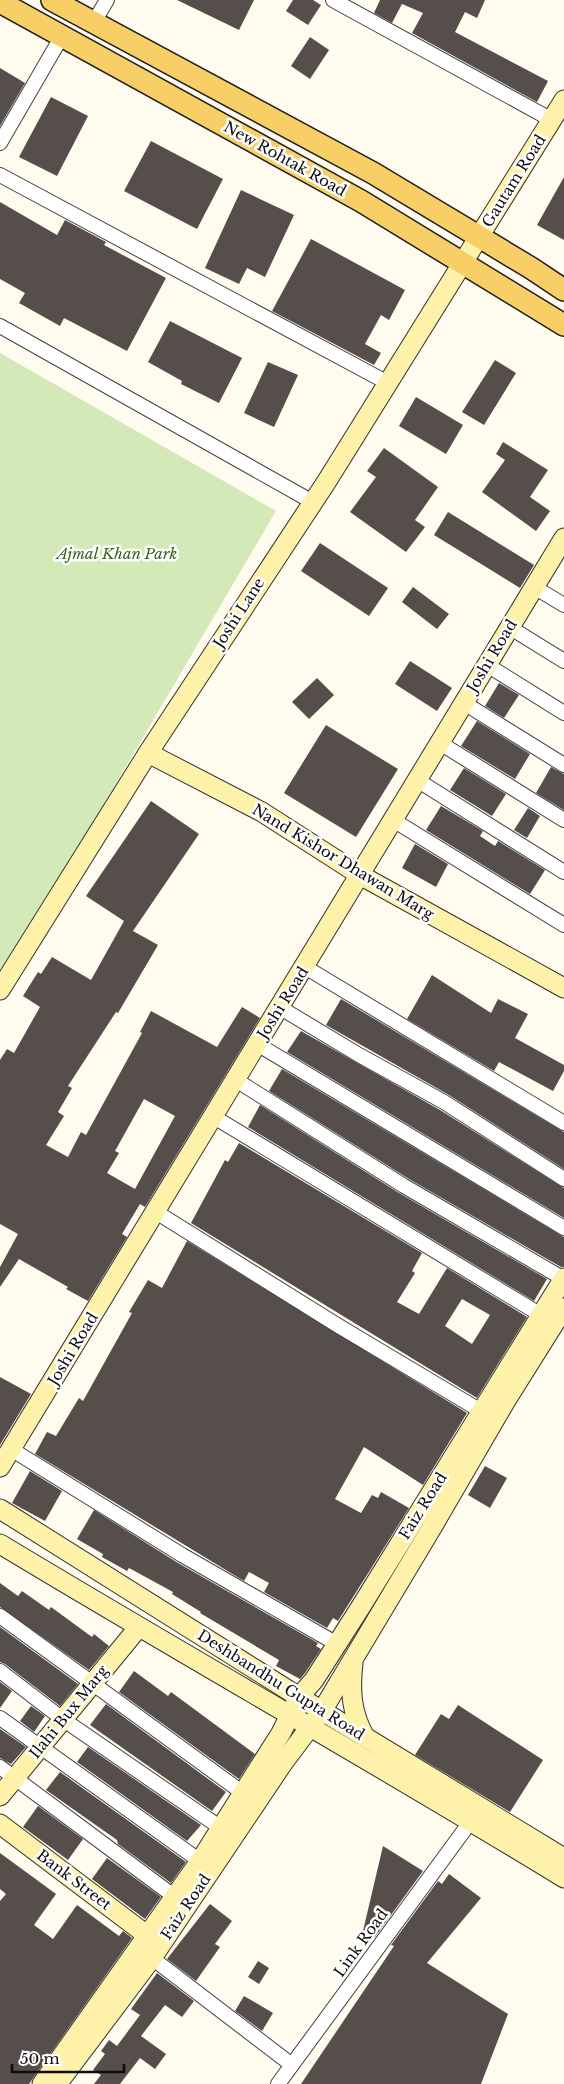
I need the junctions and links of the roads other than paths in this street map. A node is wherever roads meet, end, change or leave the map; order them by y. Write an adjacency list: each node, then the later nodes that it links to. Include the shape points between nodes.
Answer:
1 (52, 0): 5 (main road, New Rohtak Road)
2 (107, 0): 5 (street)
3 (333, 0): 8 (street)
4 (0, 2): 6 (main road, New Rohtak Road)
5 (94, 22): 11 (main road, New Rohtak Road, via 373,173)
6 (62, 36): 9 (street); 12 (main road, New Rohtak Road, via 361,201)
7 (564, 100): 8 (street, Gautam Road)
8 (552, 120): 11 (street, Gautam Road)
9 (0, 143)
10 (0, 175): 16 (street)
11 (480, 237): 12 (street, Joshi Lane); 13 (main road, New Rohtak Road)
12 (463, 262): 14 (main road, New Rohtak Road); 16 (street, Joshi Lane)
13 (564, 290)
14 (564, 325)
15 (0, 326): 17 (street)
16 (388, 383): 17 (street, Joshi Lane)
17 (311, 501): 27 (street, Joshi Lane)
18 (562, 547): 19 (street, Joshi Road)
19 (534, 587): 20 (street); 21 (street, Joshi Road)
20 (564, 605)
21 (509, 627): 22 (street); 23 (street, Joshi Road)
22 (564, 661)
23 (487, 665): 24 (street, Joshi Road); 25 (street)
24 (464, 703): 26 (street, Joshi Road); 28 (street)
25 (564, 713)
26 (440, 743): 29 (street, Joshi Road); 31 (street)
27 (148, 753): 33 (street, Nand Kishor Dhawan Marg, via 262,812); 37 (street, Joshi Lane)
28 (564, 765)
29 (417, 780): 30 (street, Joshi Road); 32 (street)
30 (393, 820): 33 (street, Joshi Road); 34 (street)
31 (564, 820)
32 (564, 872)
33 (360, 875): 35 (street, Joshi Road); 36 (street, Nand Kishor Dhawan Marg)
34 (564, 925)
35 (305, 967): 38 (street, Joshi Road); 42 (street)
36 (564, 988)
37 (0, 990)
38 (279, 1007): 39 (street, Joshi Road); 43 (street, via 444,1102)
39 (257, 1044): 40 (street, Joshi Road); 45 (street)
40 (236, 1080): 41 (street, Joshi Road); 46 (street, via 404,1186)
41 (214, 1117): 44 (street, Joshi Road); 48 (street)
42 (564, 1124)
43 (564, 1179)
44 (156, 1212): 49 (street); 50 (street, Joshi Road)
45 (564, 1228)
46 (564, 1278): 48 (street, Faiz Road)
47 (564, 1308): 57 (street, Faiz Road)
48 (541, 1315): 49 (street, Faiz Road)
49 (481, 1411): 56 (street, Faiz Road)
50 (11, 1449): 51 (street, Joshi Road); 56 (street, via 182,1555)
51 (0, 1467)
52 (0, 1509): 60 (street, Deshbandhu Gupta Road)
53 (0, 1544): 55 (street, Deshbandhu Gupta Road)
54 (0, 1616): 59 (street)
55 (138, 1628): 59 (street, Ilahi Bux Marg); 62 (street, Deshbandhu Gupta Road)
56 (337, 1644): 60 (street, Faiz Road)
57 (353, 1658): 61 (street, Faiz Road); 66 (street, via 352,1705)
58 (0, 1671): 64 (street)
59 (92, 1683): 64 (street, Ilahi Bux Marg); 70 (street)
60 (300, 1697): 61 (street, Deshbandhu Gupta Road); 62 (street, Faiz Road)
61 (322, 1711): 65 (street, Faiz Road); 66 (street, Deshbandhu Gupta Road)
62 (291, 1714): 65 (street, Deshbandhu Gupta Road); 70 (street, Faiz Road)
63 (0, 1718): 67 (street)
64 (64, 1720): 67 (street, Ilahi Bux Marg); 74 (street)
65 (311, 1726): 72 (street, Deshbandhu Gupta Road); 80 (street, Faiz Road)
66 (365, 1737): 75 (street, Deshbandhu Gupta Road)
67 (41, 1748): 69 (street, Ilahi Bux Marg); 76 (street)
68 (0, 1767): 69 (street)
69 (15, 1778): 71 (street, Ilahi Bux Marg); 78 (street)
70 (243, 1793): 74 (street, Faiz Road)
71 (0, 1796)
72 (471, 1821): 77 (street, Deshbandhu Gupta Road); 81 (street, Link Road)
73 (0, 1824): 79 (street, Bank Street)
74 (221, 1828): 76 (street, Faiz Road)
75 (564, 1858)
76 (200, 1861): 78 (street, Faiz Road)
77 (564, 1878)
78 (175, 1897): 79 (street, Faiz Road)
79 (148, 1936): 82 (street, Faiz Road)
80 (152, 1958): 81 (street); 83 (street, Faiz Road)
81 (292, 2065): 84 (street, Link Road)
82 (42, 2084)
83 (58, 2084)
84 (278, 2084)

